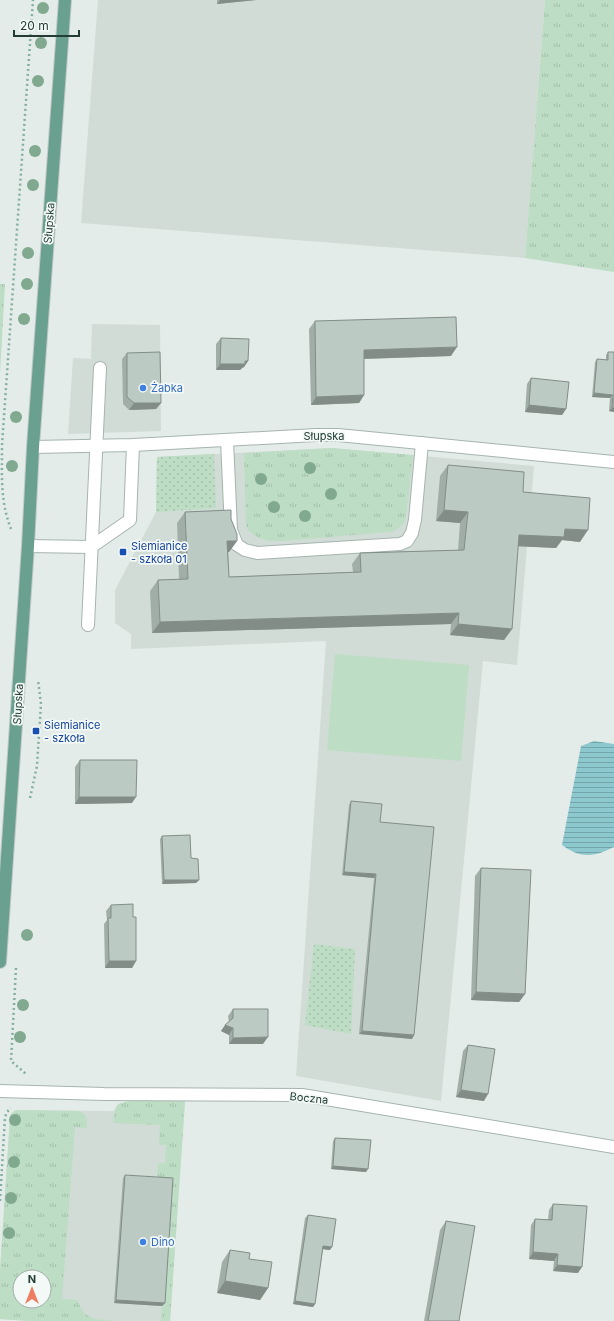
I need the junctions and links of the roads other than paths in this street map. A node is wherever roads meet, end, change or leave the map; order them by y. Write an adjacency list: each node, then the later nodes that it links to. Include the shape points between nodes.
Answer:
1 (65, 0): 6 (main road, Słupska)
2 (100, 368): 7 (street)
3 (227, 440): 4 (street, Słupska, via 338,435); 4 (street, via 231,530 237,544 245,550 257,553 400,544 407,541 415,520); 5 (street, Słupska)
4 (422, 443): 8 (street, Słupska)
5 (133, 445): 7 (street, Słupska); 10 (street, via 130,520)
6 (33, 446): 7 (street, Słupska); 9 (main road, Słupska)
7 (97, 446): 10 (street)
8 (614, 462)
9 (28, 546): 10 (street); 12 (main road, Słupska)
10 (91, 547): 11 (street)
11 (88, 625)
12 (0, 962)
13 (0, 1091): 14 (street, Boczna, via 302,1095)
14 (614, 1147)

